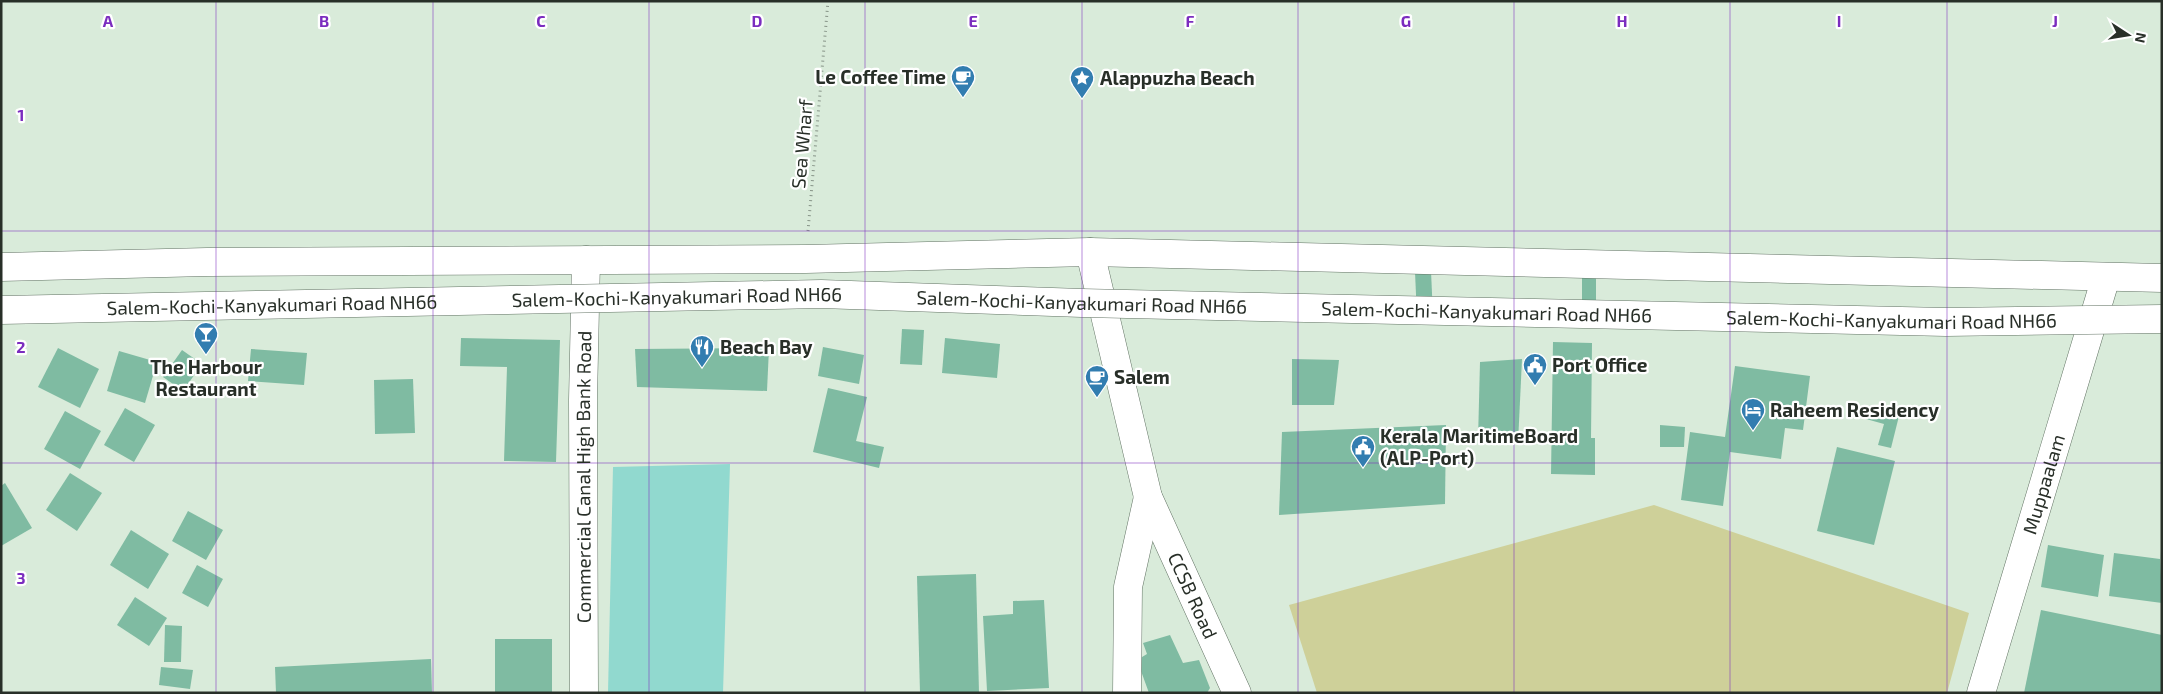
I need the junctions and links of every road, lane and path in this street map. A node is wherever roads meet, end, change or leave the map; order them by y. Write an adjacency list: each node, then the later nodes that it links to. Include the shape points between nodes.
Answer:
1 (828, 1): 3 (path, Sea Wharf)
2 (1090, 252): 3 (main road); 6 (main road); 10 (main road)
3 (806, 259): 4 (main road)
4 (586, 260): 5 (main road); 11 (main road, Commercial Canal High Bank Road)
5 (1, 267)
6 (2106, 277): 7 (main road); 14 (main road, Muppaalam)
7 (2162, 278)
8 (1, 310): 9 (main road, Salem-Kochi-Kanyakumari Road NH66, bridge, via 820,294 1102,304 1946,322)
9 (2162, 318)
10 (1148, 497): 12 (main road, via 1128,587); 13 (main road, CCSB Road)
11 (584, 693)
12 (1127, 693)
13 (1237, 693)
14 (1981, 693)

